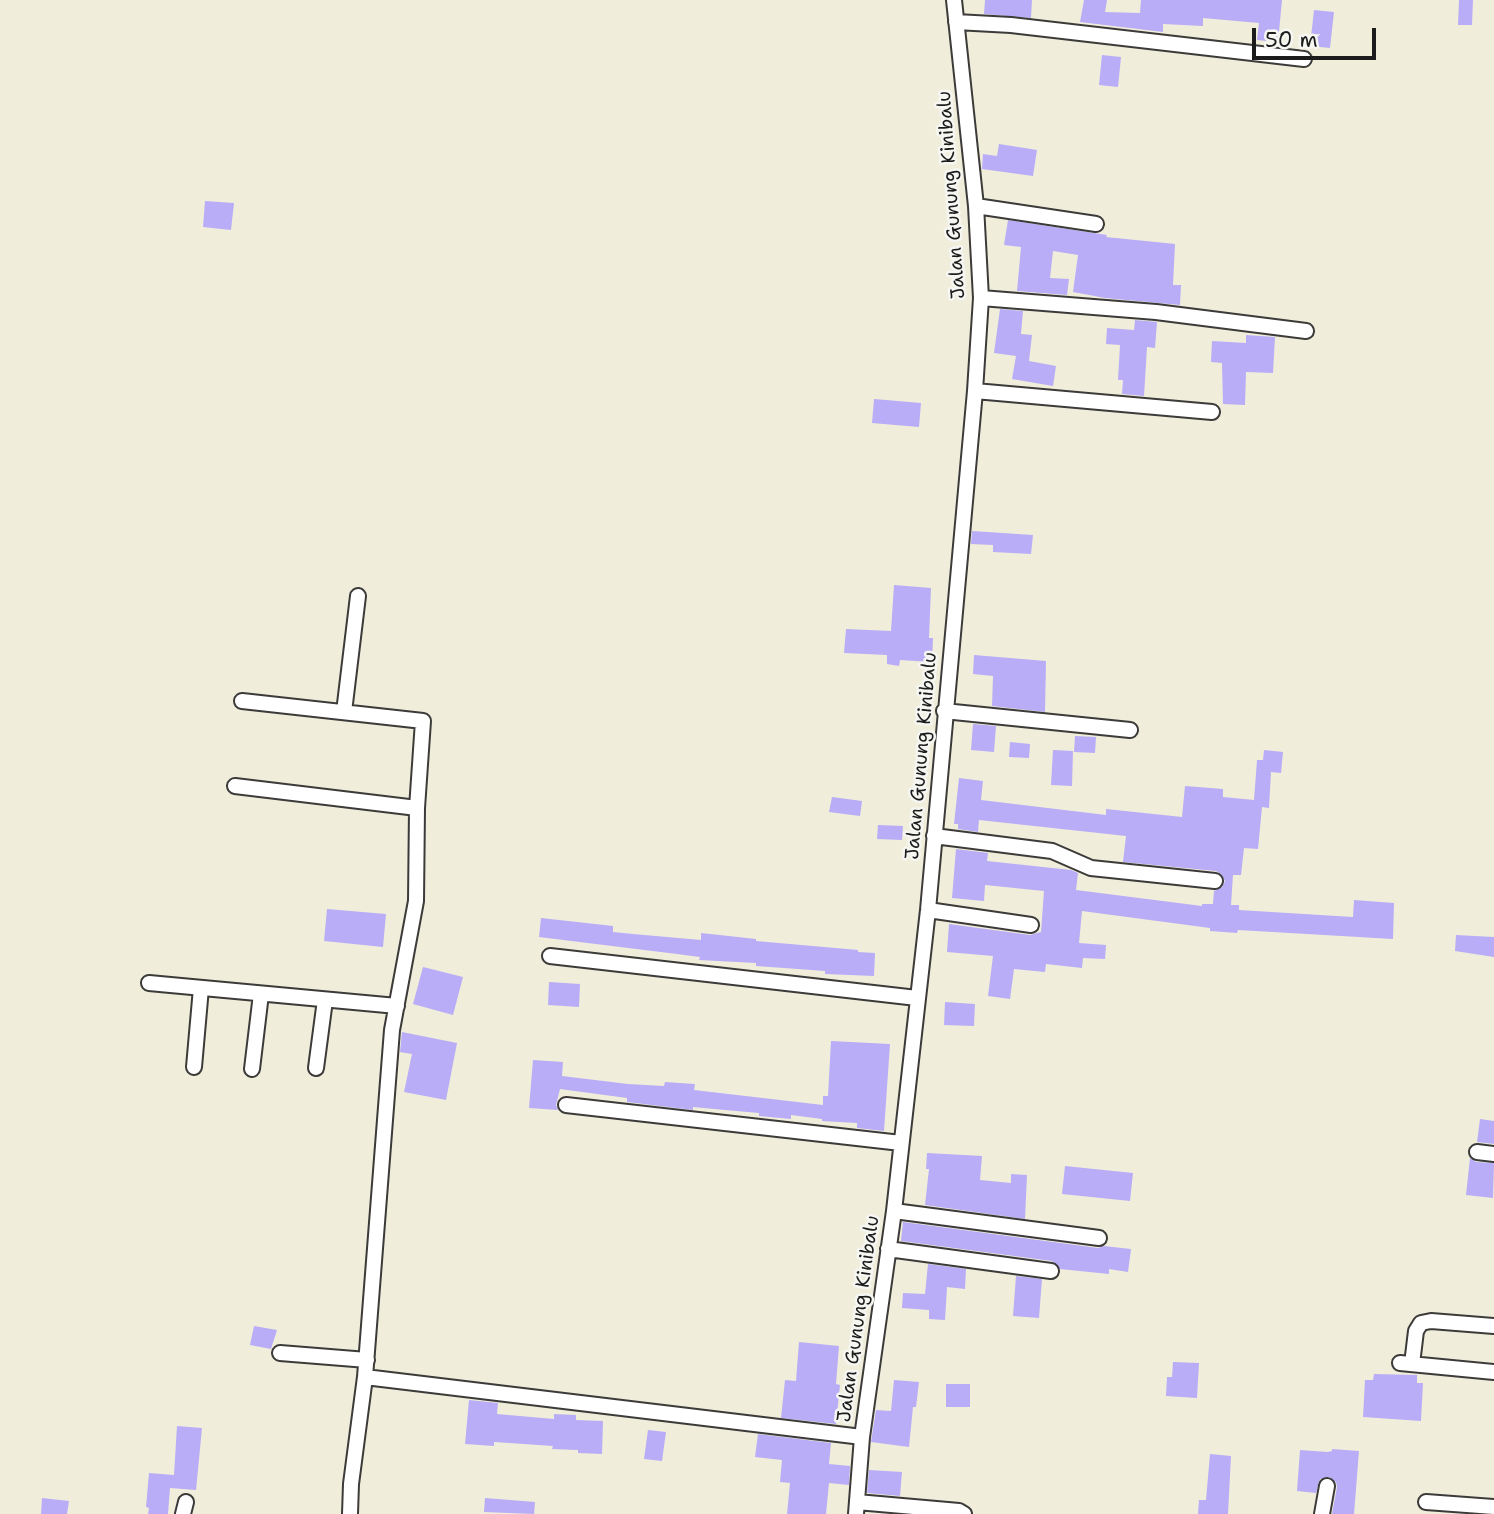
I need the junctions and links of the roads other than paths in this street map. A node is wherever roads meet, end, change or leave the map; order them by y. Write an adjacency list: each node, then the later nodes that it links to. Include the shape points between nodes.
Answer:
1 (954, 0): 2 (street, Jalan Gunung Kinibalu)
2 (956, 22): 3 (street); 4 (street, Jalan Gunung Kinibalu)
3 (1304, 59)
4 (976, 205): 5 (street); 6 (street, Jalan Gunung Kinibalu)
5 (1096, 224)
6 (981, 298): 7 (street, via 1156,312); 8 (street, Jalan Gunung Kinibalu)
7 (1306, 331)
8 (975, 391): 9 (street); 12 (street, Jalan Gunung Kinibalu)
9 (1212, 412)
10 (358, 596): 13 (street)
11 (242, 701): 13 (street)
12 (944, 711): 14 (street); 17 (street, Jalan Gunung Kinibalu)
13 (344, 712): 16 (street, via 423,721)
14 (1130, 730)
15 (235, 786): 16 (street)
16 (418, 808): 27 (street, via 416,901)
17 (934, 836): 18 (street, via 1052,851 1091,868); 19 (street, Jalan Gunung Kinibalu)
18 (1215, 881)
19 (928, 910): 20 (street); 25 (street, Jalan Gunung Kinibalu)
20 (1031, 925)
21 (550, 956): 25 (street)
22 (149, 983): 23 (street)
23 (201, 988): 24 (street); 28 (street)
24 (261, 994): 26 (street); 30 (street)
25 (917, 998): 32 (street, Jalan Gunung Kinibalu)
26 (325, 1000): 27 (street); 29 (street)
27 (397, 1006): 41 (street, via 386,1092)
28 (194, 1067)
29 (316, 1068)
30 (252, 1069)
31 (566, 1105): 32 (street)
32 (901, 1143): 35 (street, Jalan Gunung Kinibalu)
33 (1477, 1152): 34 (street)
34 (1494, 1154)
35 (894, 1212): 36 (street); 37 (street, Jalan Gunung Kinibalu)
36 (1099, 1238)
37 (888, 1249): 38 (street); 44 (street, Jalan Gunung Kinibalu)
38 (1051, 1271)
39 (1494, 1326): 42 (street, via 1421,1323 1406,1364)
40 (280, 1353): 41 (street)
41 (367, 1360): 43 (street)
42 (1494, 1372)
43 (365, 1377): 44 (street); 49 (street)
44 (862, 1437): 48 (street, Jalan Gunung Kinibalu)
45 (1327, 1486): 51 (street)
46 (1426, 1502): 47 (street)
47 (1494, 1507)
48 (856, 1508): 50 (street)
49 (350, 1514)
50 (964, 1514)
51 (1322, 1514)

